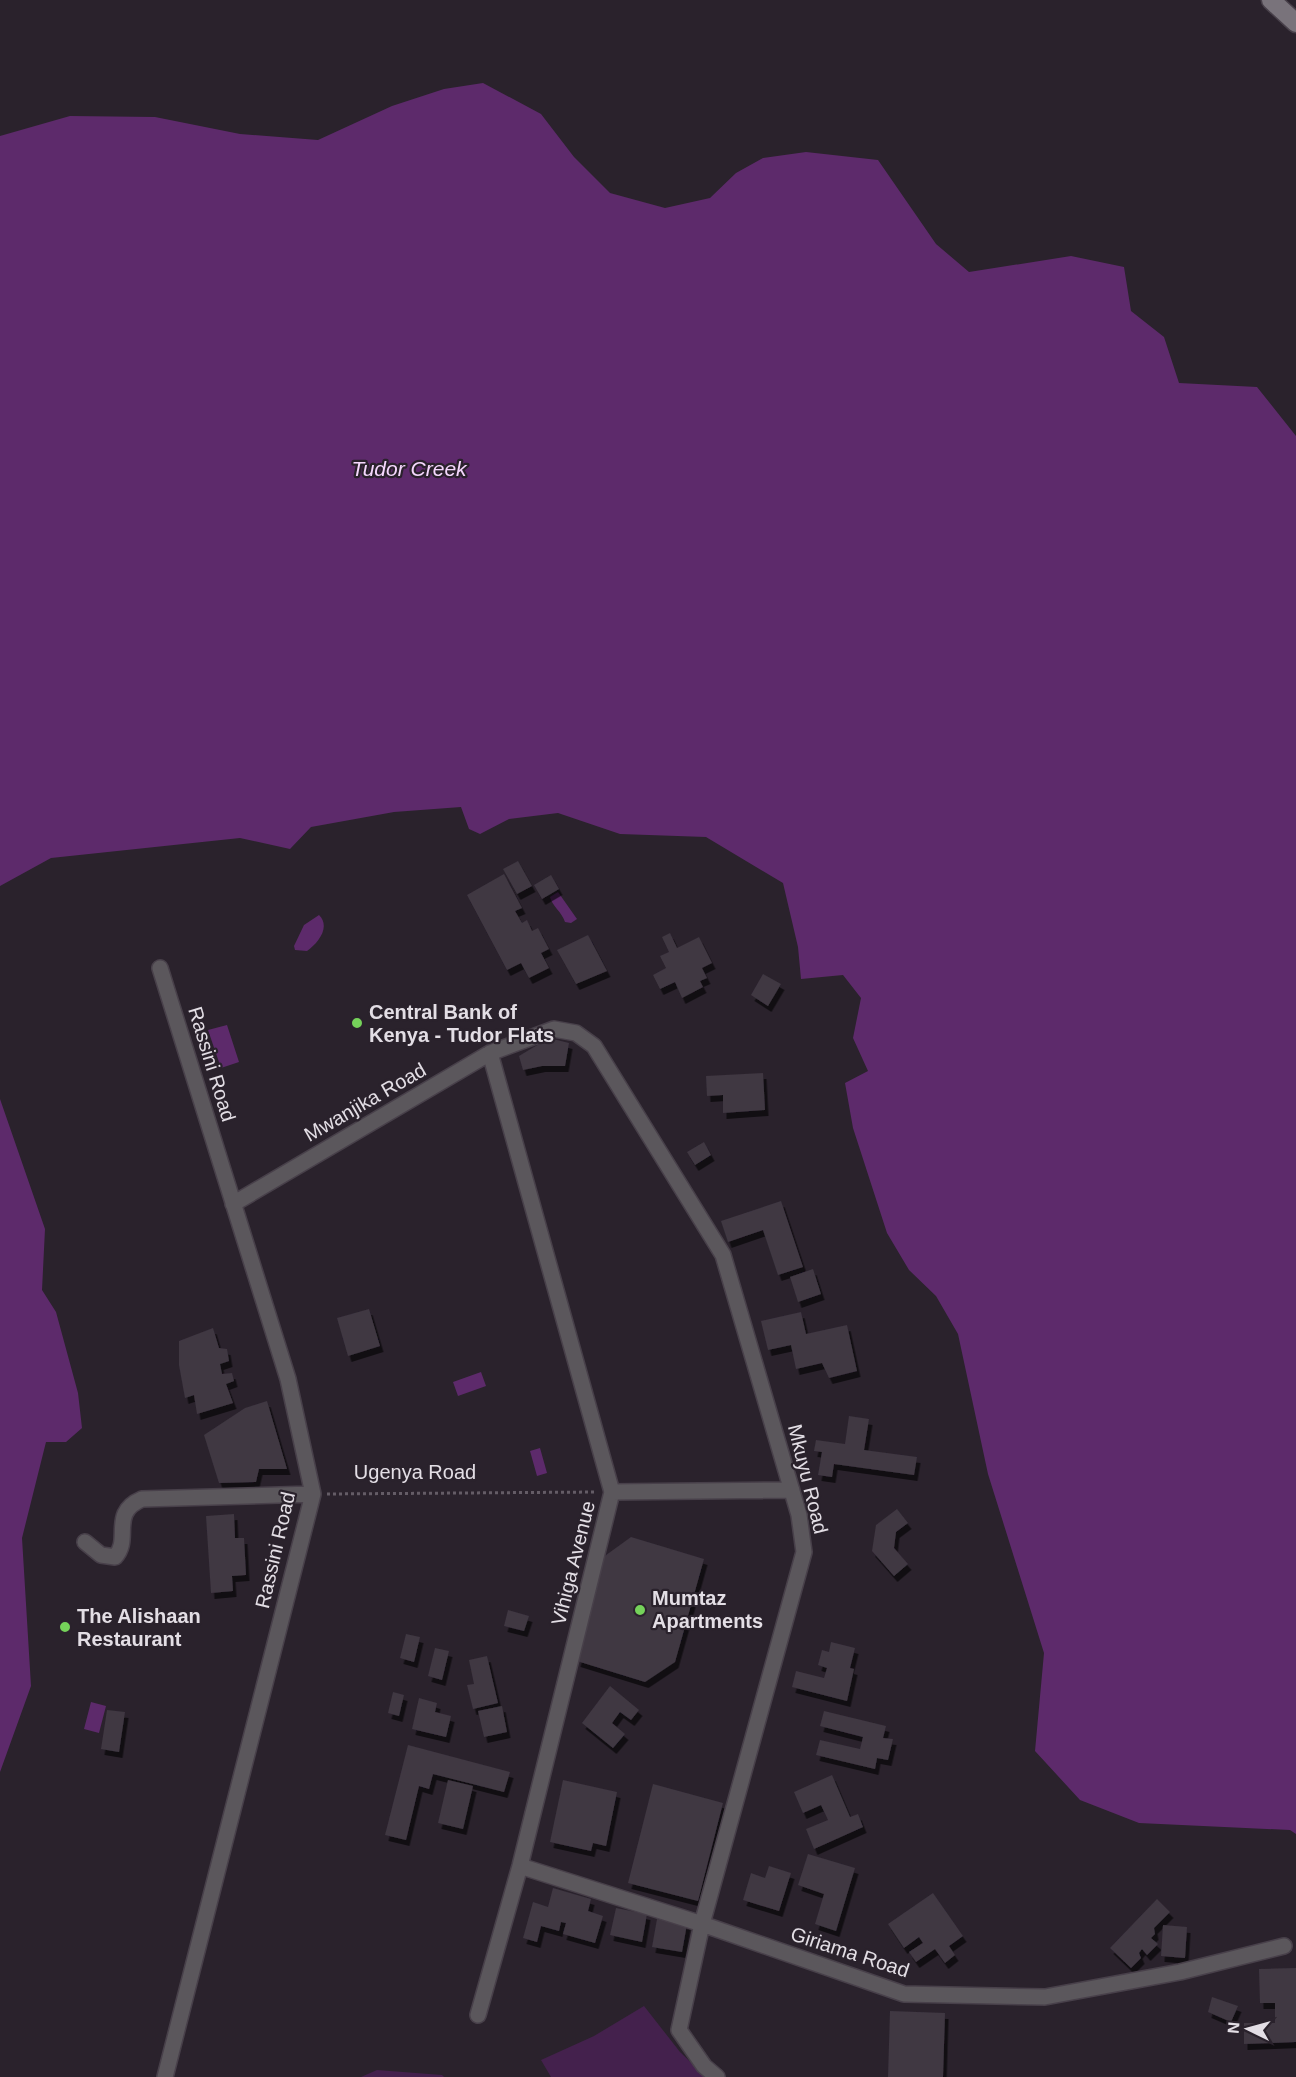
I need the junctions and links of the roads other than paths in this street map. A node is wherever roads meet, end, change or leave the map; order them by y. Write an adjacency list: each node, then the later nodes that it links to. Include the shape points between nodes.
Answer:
1 (1271, 0): 2 (main road)
2 (1296, 23)
3 (160, 968): 6 (street, Rassini Road)
4 (554, 1029): 5 (street, Mwanjika Road); 7 (street, Mkuyu Road, via 576,1033 594,1046 723,1255)
5 (490, 1053): 6 (street, Mwanjika Road); 8 (street, Vihiga Avenue)
6 (232, 1204): 9 (street, Rassini Road, via 288,1379)
7 (792, 1490): 8 (street); 12 (street, Mkuyu Road, via 804,1552)
8 (612, 1492): 11 (street, Vihiga Avenue)
9 (313, 1494): 10 (street, via 142,1499 126,1510 120,1553 115,1557 101,1555); 15 (street, Rassini Road)
10 (85, 1542)
11 (520, 1866): 12 (street, Giriama Road); 14 (street, Vihiga Avenue)
12 (702, 1924): 13 (street, Giriama Road, via 904,1994 1045,1997 1180,1972); 16 (street, Mkuyu Road, via 680,2030 704,2067)
13 (1284, 1946)
14 (478, 2015)
15 (165, 2077)
16 (717, 2077)

